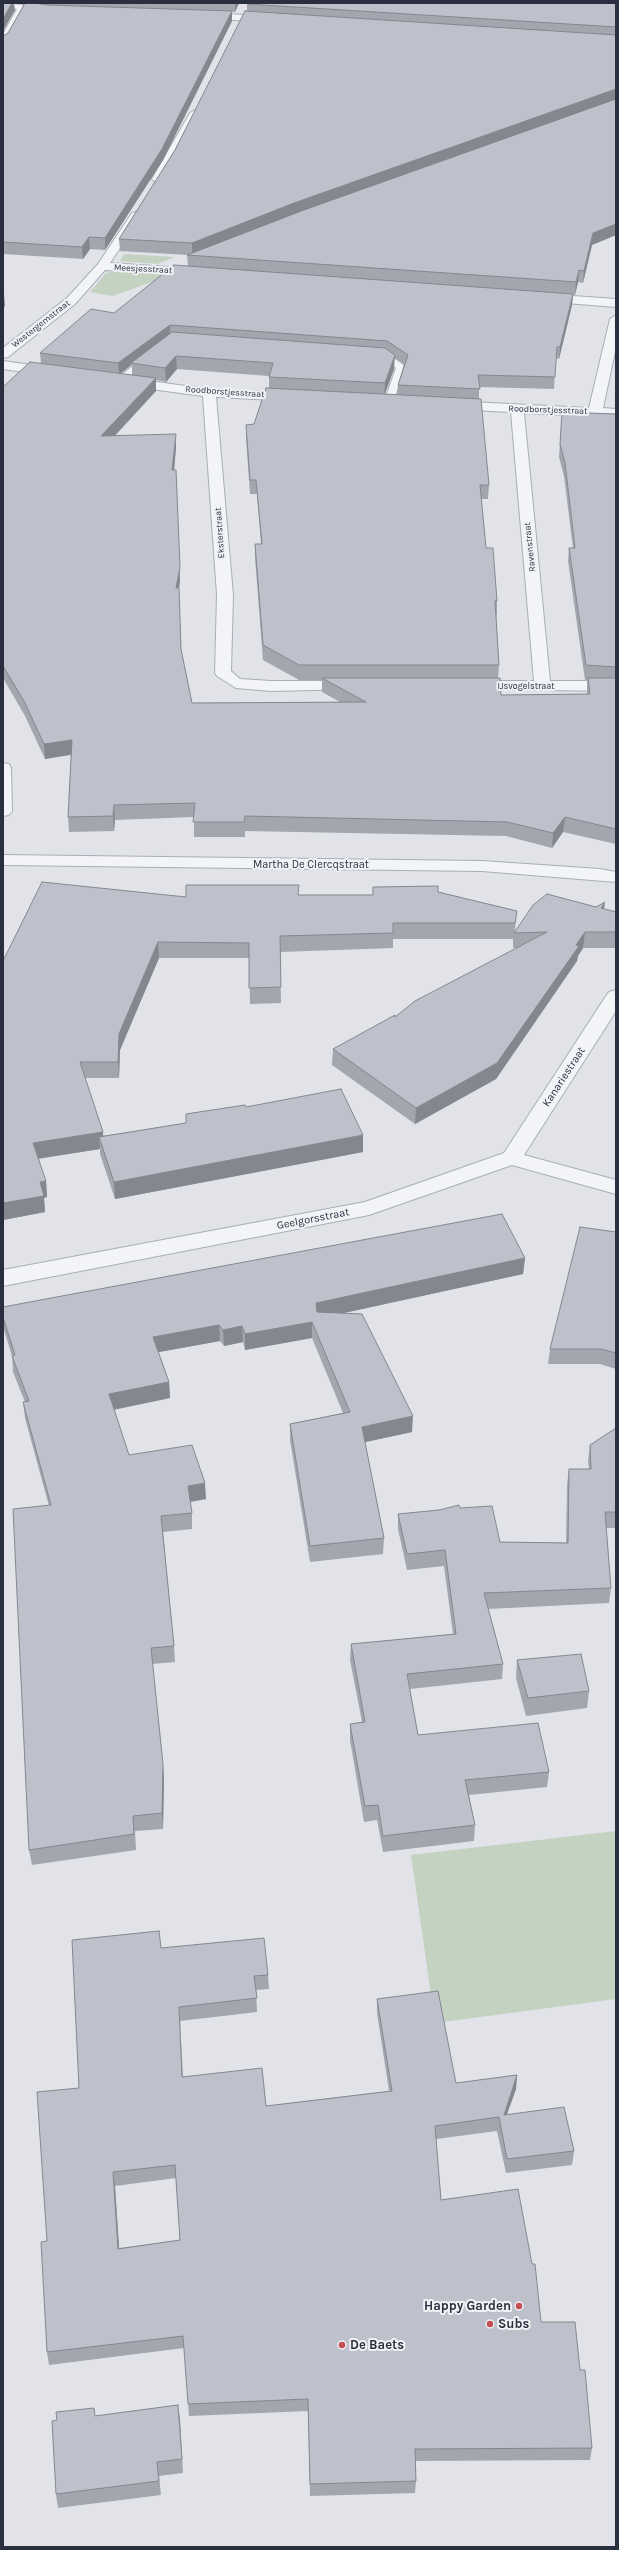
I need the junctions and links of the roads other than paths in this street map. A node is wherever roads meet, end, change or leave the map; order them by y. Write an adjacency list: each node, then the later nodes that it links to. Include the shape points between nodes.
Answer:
1 (3, 4): 2 (street)
2 (23, 7): 3 (street); 6 (street)
3 (64, 11)
4 (190, 15): 5 (street)
5 (281, 19)
6 (3, 43)
7 (201, 100): 8 (street)
8 (153, 187)
9 (141, 207): 11 (street, Westergemstraat)
10 (187, 262): 12 (street)
11 (102, 266): 12 (street, Meesjesstraat); 18 (street, Westergemstraat, via 71,301)
12 (166, 270): 13 (street, Meesjesstraat)
13 (212, 274)
14 (533, 297): 15 (street)
15 (616, 303)
16 (616, 320): 31 (street)
17 (159, 350): 23 (lane)
18 (3, 354)
19 (364, 355): 27 (lane, via 387,357 401,367)
20 (3, 365): 21 (street)
21 (65, 374)
22 (103, 379): 23 (street, Roodborstjesstraat)
23 (119, 381): 24 (street, Roodborstjesstraat)
24 (209, 393): 25 (street, Roodborstjesstraat); 34 (street, Eksterstraat, via 224,595 223,673 236,683 271,686)
25 (303, 397)
26 (374, 401): 27 (street)
27 (389, 402): 28 (street)
28 (405, 403)
29 (437, 404): 30 (street, Roodborstjesstraat)
30 (517, 409): 31 (street, Roodborstjesstraat); 33 (street, Ravenstraat)
31 (595, 412): 32 (street, Roodborstjesstraat)
32 (616, 413)
33 (542, 685): 35 (street, IJsvogelstraat); 36 (street, IJsvogelstraat)
34 (366, 686)
35 (454, 686)
36 (616, 686)
37 (3, 768): 38 (street)
38 (3, 811)
39 (4, 857): 40 (street, Martha De Clercqstraat, via 114,864 482,866)
40 (616, 877)
41 (616, 996): 42 (street, Kanariestraat)
42 (511, 1158): 43 (street); 44 (street, Geelgorsstraat, via 369,1208)
43 (616, 1187)
44 (3, 1278)

